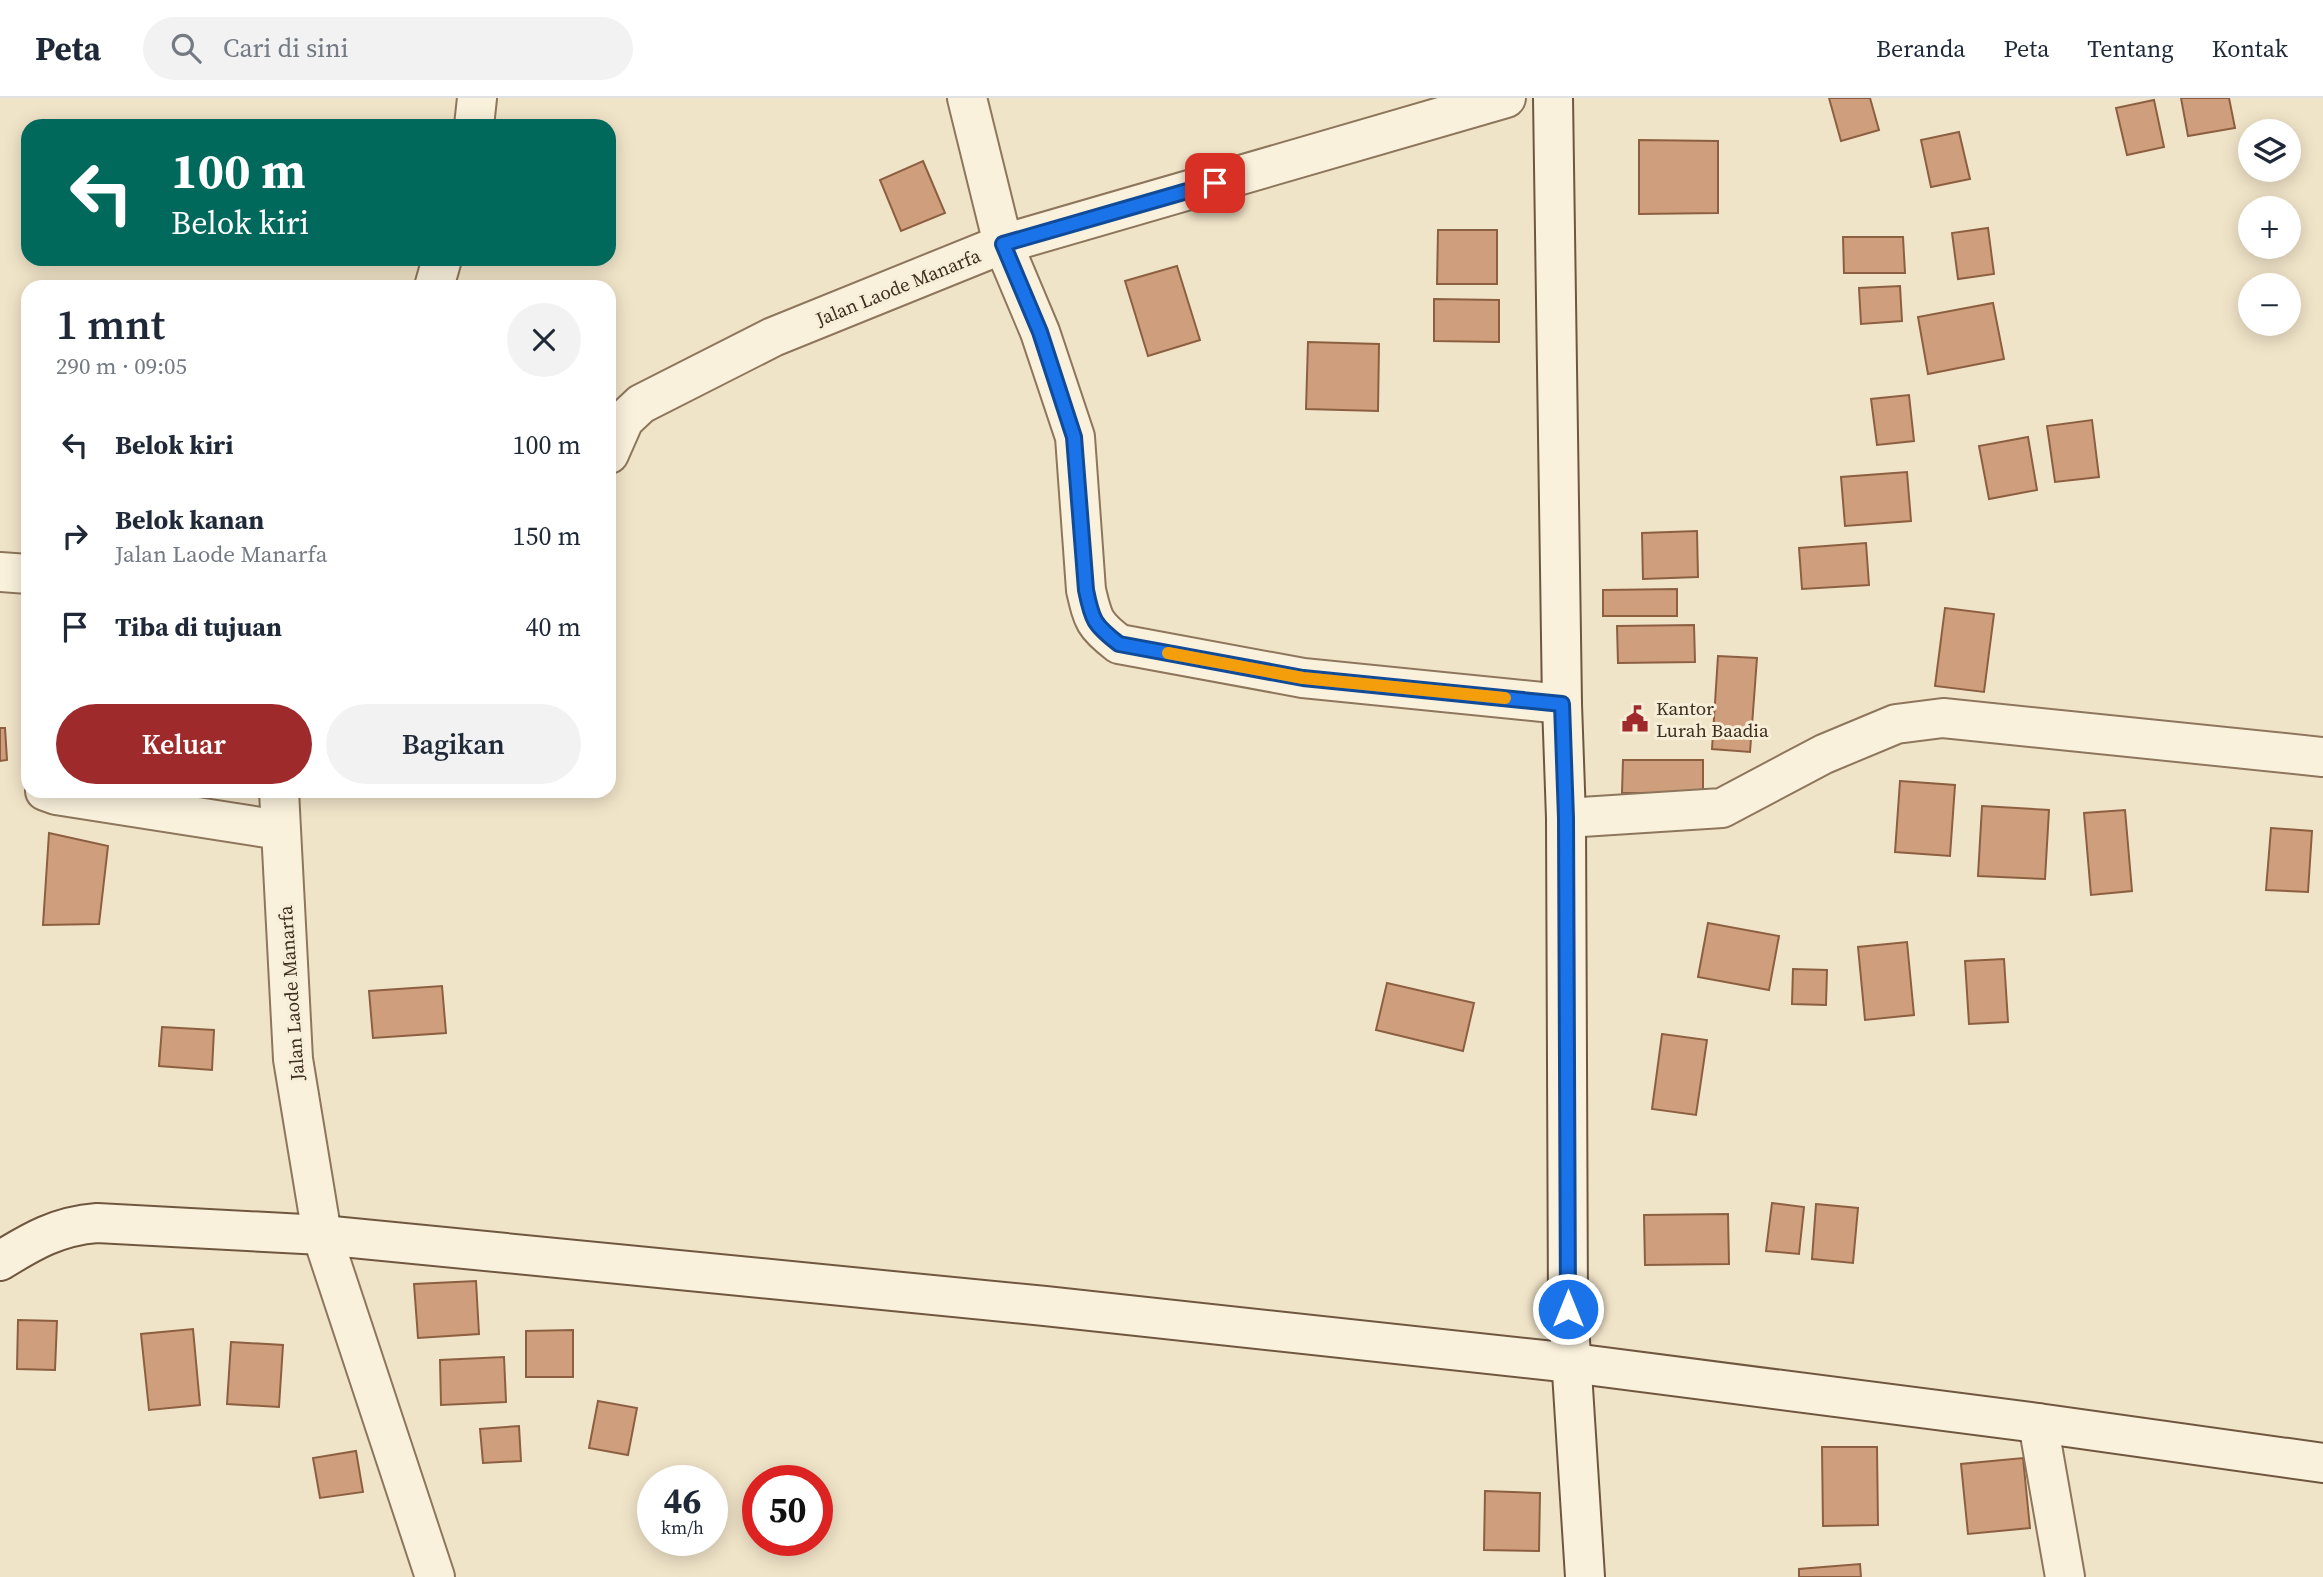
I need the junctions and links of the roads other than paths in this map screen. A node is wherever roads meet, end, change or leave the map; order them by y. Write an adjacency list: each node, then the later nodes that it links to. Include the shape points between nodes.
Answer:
1 (477, 98): 5 (street)
2 (967, 98): 6 (street)
3 (1506, 98): 6 (street, Jalan Laode Manarfa)
4 (1553, 98): 10 (street)
5 (475, 119)
6 (1003, 244): 7 (street, Jalan Laode Manarfa, via 773,337 641,404 624,421); 10 (street, via 1040,332 1074,437 1086,590 1099,629 1119,644 1303,678)
7 (616, 439)
8 (0, 572): 9 (street)
9 (21, 574)
10 (1562, 704): 14 (street)
11 (2323, 757): 14 (street, via 1943,718 1896,724 1824,754 1722,808)
12 (69, 798): 15 (street)
13 (279, 798): 15 (street, Jalan Laode Manarfa)
14 (1566, 818): 18 (street)
15 (280, 830): 16 (street, Jalan Laode Manarfa, via 293,1059)
16 (321, 1235): 17 (street, via 97,1223 37,1238); 18 (street); 21 (street, Jalan Laode Manarfa)
17 (0, 1261)
18 (1572, 1363): 19 (street); 22 (street)
19 (2038, 1423): 20 (street); 23 (street)
20 (2323, 1463)
21 (435, 1577)
22 (1585, 1577)
23 (2065, 1577)

